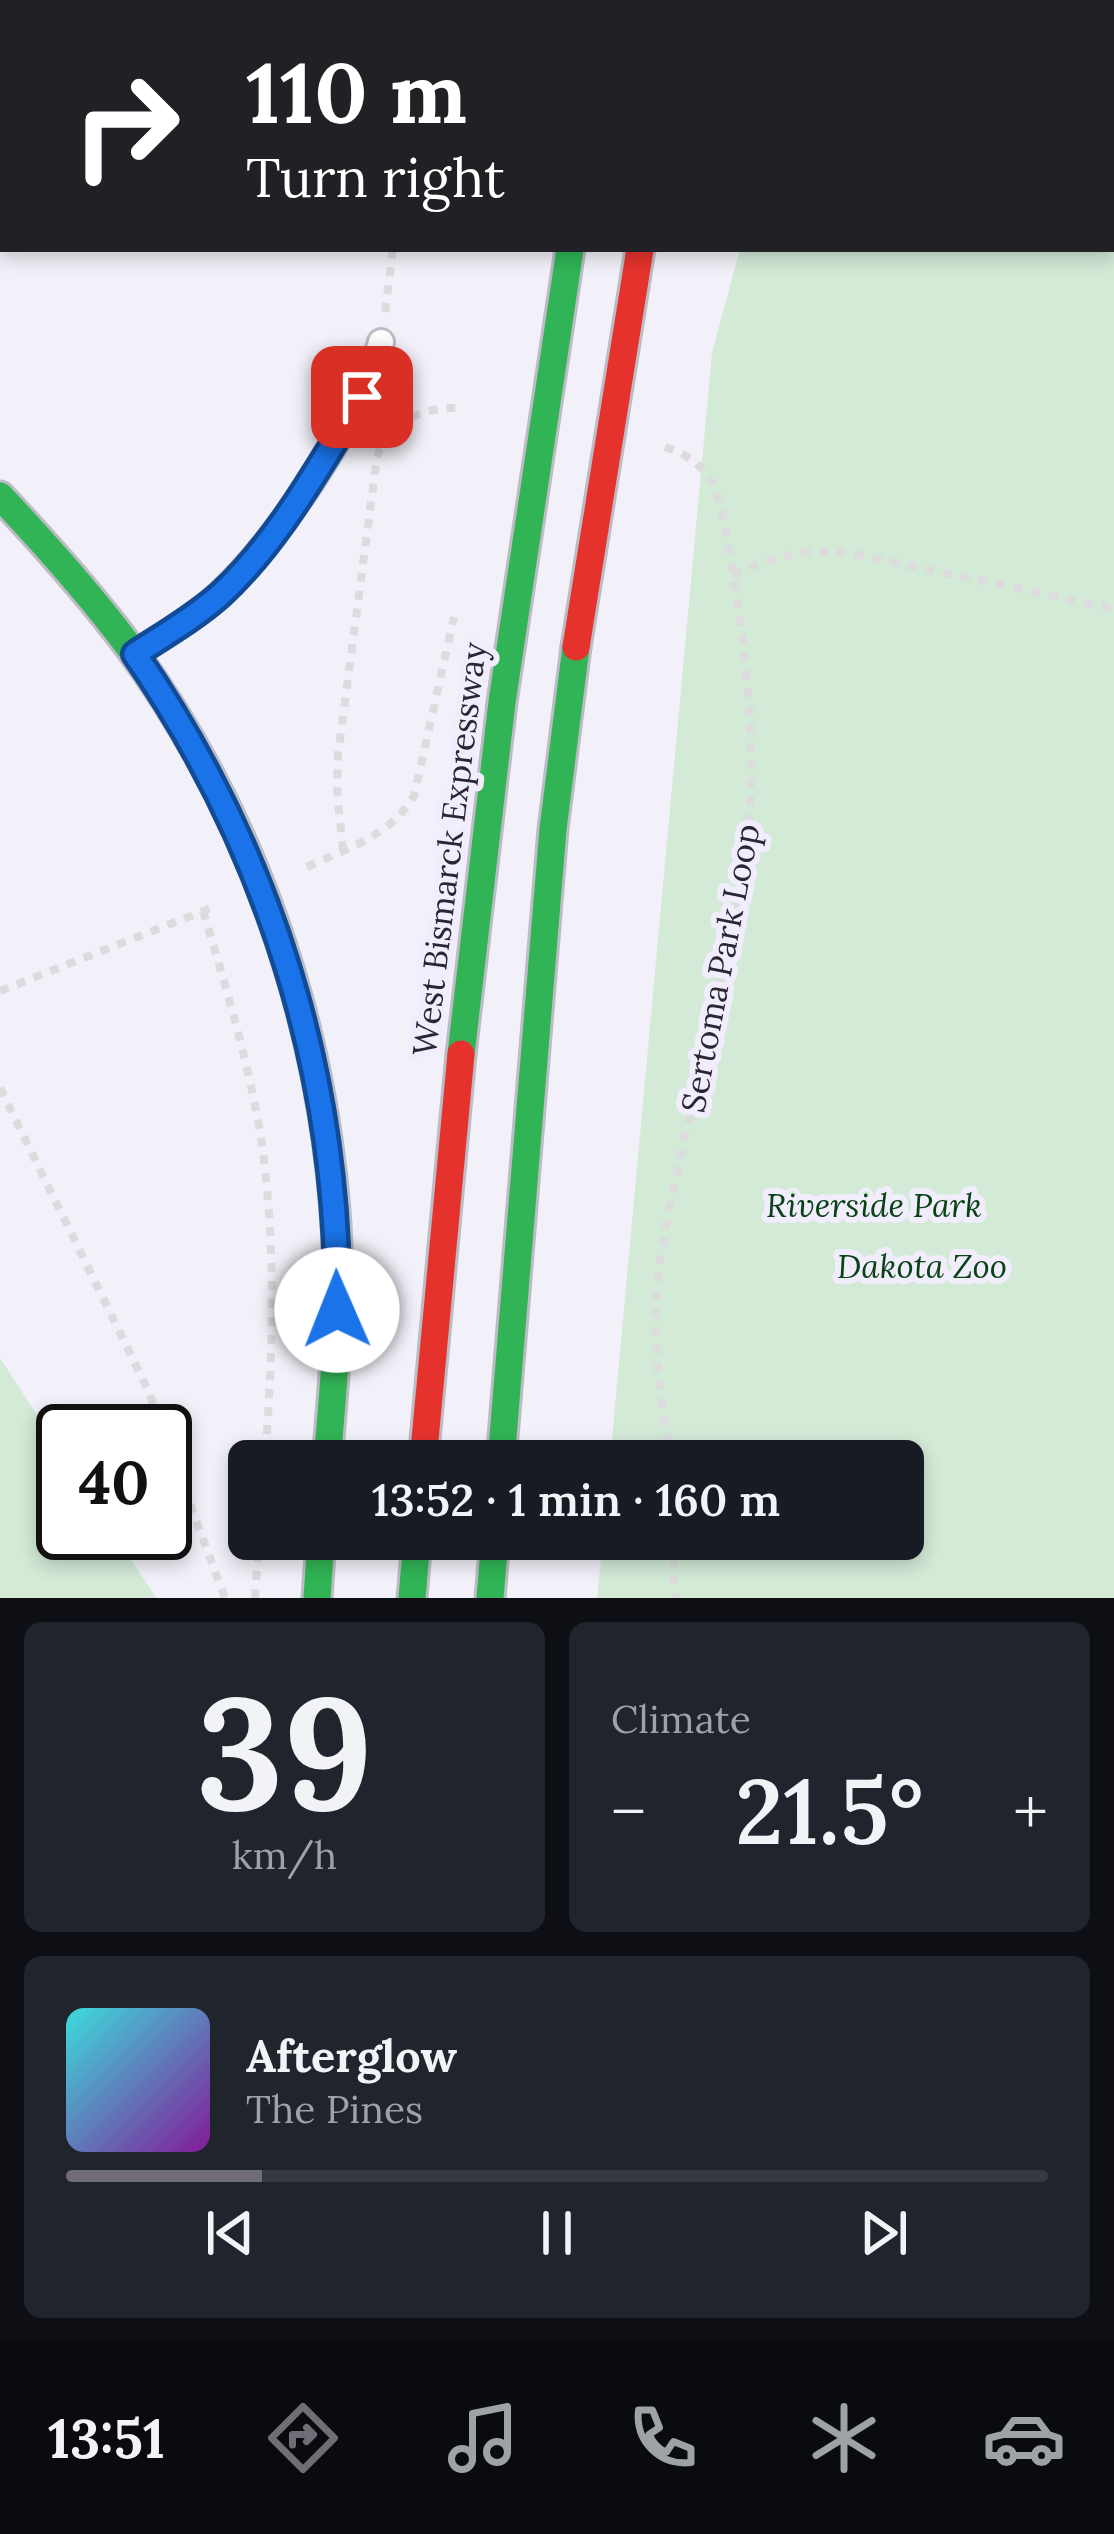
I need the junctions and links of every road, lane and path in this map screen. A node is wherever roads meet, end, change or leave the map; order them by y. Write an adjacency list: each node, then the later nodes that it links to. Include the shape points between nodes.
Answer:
1 (570, 252): 19 (main road, West Bismarck Expressway, via 499,718)
2 (640, 252): 20 (main road, via 553,829)
3 (381, 342): 10 (lane, via 362,397 269,539 222,593)
4 (464, 408): 11 (path, via 417,414 389,434 377,457 339,735)
5 (665, 447): 7 (path, Sertoma Park Loop, via 691,458 715,486)
6 (0, 496): 10 (main road)
7 (734, 575): 8 (path, via 815,548); 21 (path, Sertoma Park Loop, via 751,795 739,898 660,1263 656,1328)
8 (1114, 609)
9 (454, 612): 11 (path, via 414,796 397,820)
10 (135, 654): 12 (main road, via 199,756)
11 (344, 850): 12 (path)
12 (261, 888): 13 (path); 18 (main road, via 303,1024 329,1161 338,1281)
13 (203, 911): 14 (path); 17 (path, via 260,1135 271,1295)
14 (0, 991)
15 (0, 1088): 16 (path)
16 (153, 1404)
17 (266, 1440)
18 (328, 1440)
19 (425, 1440)
20 (503, 1440)
21 (667, 1440)
22 (192, 1509): 28 (path)
23 (258, 1560): 29 (path)
24 (319, 1560): 30 (main road)
25 (415, 1560): 31 (main road)
26 (493, 1560): 32 (main road)
27 (673, 1560): 33 (path)
28 (225, 1598)
29 (255, 1598)
30 (316, 1598)
31 (412, 1598)
32 (490, 1598)
33 (677, 1598)

